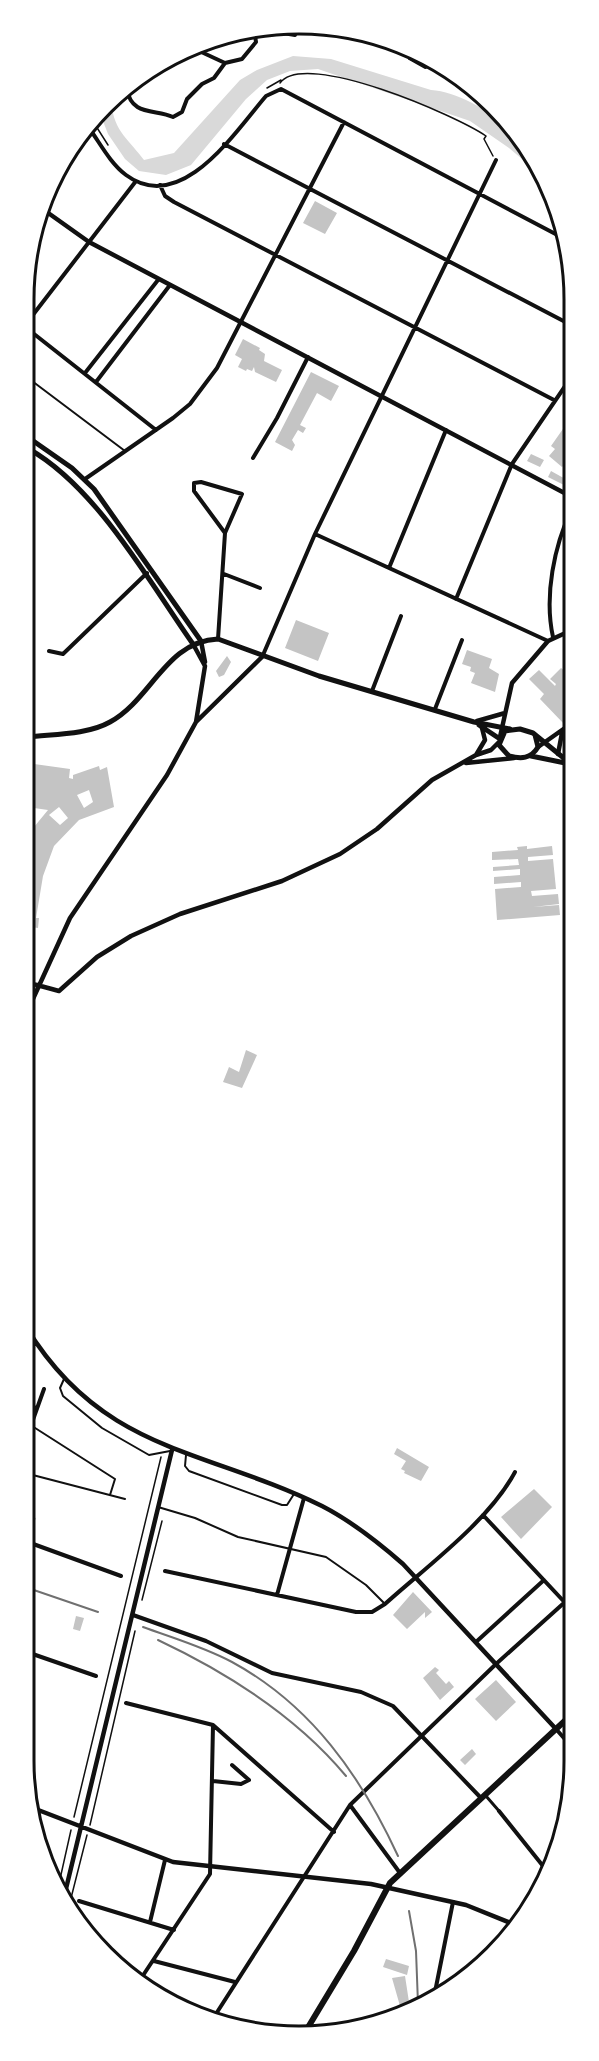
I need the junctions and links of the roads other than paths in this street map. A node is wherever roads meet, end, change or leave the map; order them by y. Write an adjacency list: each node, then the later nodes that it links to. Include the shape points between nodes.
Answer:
1 (292, 34): 2 (street)
2 (295, 35)
3 (255, 39): 6 (street, via 250,52 242,59)
4 (203, 53): 6 (street)
5 (412, 60): 7 (lane)
6 (225, 63): 8 (street, via 214,78 187,99 182,112 173,117 137,109)
7 (427, 67)
8 (129, 97)
9 (344, 122): 11 (street, via 281,89 274,91); 15 (street); 16 (street)
10 (93, 134): 13 (street, via 112,162)
11 (224, 144): 14 (street, via 199,171 173,184); 15 (street)
12 (496, 160): 16 (street)
13 (136, 181): 14 (street); 19 (street)
14 (160, 185): 20 (street, via 165,196 174,202)
15 (310, 188): 20 (street); 21 (street)
16 (478, 193): 18 (street); 21 (street)
17 (49, 214): 19 (street)
18 (556, 234)
19 (89, 242): 22 (street); 24 (street)
20 (276, 254): 26 (street); 27 (street)
21 (447, 260): 25 (street); 27 (street)
22 (158, 280): 23 (street); 30 (street)
23 (170, 285): 26 (street); 31 (street)
24 (34, 314)
25 (564, 321)
26 (239, 322): 29 (street); 36 (street, via 217,368 190,404)
27 (416, 328): 34 (street); 35 (street)
28 (34, 334): 30 (street)
29 (308, 357): 34 (street); 41 (street)
30 (85, 373): 31 (street)
31 (96, 382): 36 (street)
32 (34, 383): 39 (lane)
33 (564, 387): 35 (street)
34 (382, 397): 37 (street); 48 (street)
35 (555, 400): 42 (street)
36 (156, 430): 39 (street)
37 (446, 430): 42 (street); 49 (street)
38 (34, 442): 43 (main road)
39 (125, 451): 43 (street)
40 (34, 453): 44 (main road, via 56,466)
41 (253, 458)
42 (512, 464): 45 (street); 54 (street)
43 (85, 479): 44 (main road); 50 (main road)
44 (78, 487): 52 (main road)
45 (564, 492)
46 (564, 529): 57 (street, via 553,575 550,612)
47 (225, 533): 47 (street, via 242,494 194,483 194,490); 51 (street)
48 (315, 534): 49 (street); 64 (street)
49 (388, 568): 54 (street)
50 (152, 569): 52 (street); 60 (main road)
51 (224, 574): 53 (street); 58 (street)
52 (145, 575): 62 (main road); 63 (street, via 63,654)
53 (260, 588)
54 (456, 599): 61 (street)
55 (401, 615): 66 (street)
56 (564, 634): 57 (street)
57 (554, 638): 61 (street)
58 (218, 639): 60 (main road); 64 (main road)
59 (462, 640): 67 (street)
60 (201, 641): 62 (main road); 65 (street)
61 (548, 641): 68 (street, via 512,683)
62 (193, 644): 65 (street); 75 (main road, via 171,660 130,708 108,723)
63 (49, 651)
64 (263, 656): 66 (main road); 70 (street)
65 (205, 666): 70 (street)
66 (372, 691): 67 (main road)
67 (435, 709): 69 (main road)
68 (505, 712): 69 (street); 72 (street)
69 (474, 722): 71 (main road); 72 (main road)
70 (196, 723): 88 (street, via 167,775 87,890)
71 (481, 726): 77 (main road); 81 (street, via 485,740)
72 (502, 728): 73 (main road); 77 (street)
73 (510, 729): 76 (main road); 77 (main road)
74 (563, 730): 78 (street); 80 (street)
75 (34, 735)
76 (536, 735): 78 (main road); 79 (main road)
77 (500, 740): 81 (street, via 491,750); 83 (main road, via 505,754)
78 (545, 742): 79 (street); 80 (main road)
79 (538, 747): 82 (main road)
80 (558, 754): 84 (main road)
81 (476, 755): 86 (street)
82 (531, 756): 83 (main road); 85 (main road)
83 (518, 758): 86 (street)
84 (564, 758)
85 (564, 762)
86 (463, 763): 88 (street, via 432,780 364,839 315,867 167,919 97,957 59,991)
87 (34, 984): 88 (street)
88 (37, 985): 89 (street)
89 (34, 993)
90 (34, 1341): 91 (street)
91 (36, 1344): 92 (street)
92 (65, 1379): 98 (street, via 118,1423); 98 (lane, via 62,1394 85,1415 141,1451 151,1455)
93 (44, 1389): 95 (street)
94 (34, 1406): 95 (lane)
95 (37, 1407): 96 (street)
96 (34, 1416)
97 (34, 1427): 103 (lane, via 115,1479)
98 (172, 1450): 99 (street); 106 (street)
99 (186, 1455): 102 (street); 102 (lane, via 185,1466 189,1471 282,1505 288,1505)
100 (515, 1472): 107 (street)
101 (34, 1475): 103 (lane)
102 (294, 1494): 104 (street)
103 (110, 1495): 105 (lane)
104 (304, 1498): 109 (street); 112 (street, via 367,1533)
105 (125, 1499)
106 (161, 1508): 109 (lane, via 238,1537); 118 (street)
107 (483, 1515): 112 (street); 113 (street)
108 (34, 1544): 111 (street)
109 (290, 1549): 114 (street); 117 (lane, via 331,1560)
110 (165, 1571): 114 (street)
111 (122, 1576)
112 (415, 1577): 117 (street); 119 (street)
113 (544, 1580): 115 (street); 119 (street)
114 (277, 1595): 117 (street, via 365,1613)
115 (564, 1601)
116 (564, 1603): 121 (street)
117 (385, 1604)
118 (134, 1617): 127 (street, via 206,1641 272,1672 361,1692 393,1706); 135 (street)
119 (476, 1642): 121 (street)
120 (34, 1655): 122 (street)
121 (496, 1664): 126 (street); 127 (street)
122 (96, 1676)
123 (126, 1703): 125 (street)
124 (564, 1722): 126 (main road)
125 (213, 1725): 130 (street); 136 (street)
126 (556, 1729): 128 (street); 131 (main road)
127 (422, 1735): 131 (street); 132 (street)
128 (564, 1738)
129 (232, 1765): 130 (street, via 249,1780 241,1784)
130 (213, 1781): 139 (street)
131 (483, 1796): 134 (street); 140 (main road)
132 (350, 1805): 136 (street); 140 (street)
133 (40, 1810): 135 (street)
134 (499, 1811): 138 (street)
135 (80, 1825): 137 (street); 142 (street)
136 (334, 1832): 141 (street)
137 (165, 1860): 139 (street); 146 (street)
138 (543, 1865)
139 (211, 1867): 141 (street); 148 (street)
140 (400, 1873): 143 (main road)
141 (303, 1878): 143 (street); 151 (street)
142 (66, 1886)
143 (387, 1887): 145 (street); 154 (main road)
144 (79, 1901): 146 (street)
145 (453, 1902): 147 (street); 152 (street)
146 (150, 1922): 148 (street)
147 (510, 1923)
148 (174, 1930): 149 (street)
149 (154, 1961): 150 (street); 151 (street)
150 (143, 1976)
151 (235, 1982): 153 (street)
152 (436, 1989)
153 (217, 2013)
154 (309, 2026)

